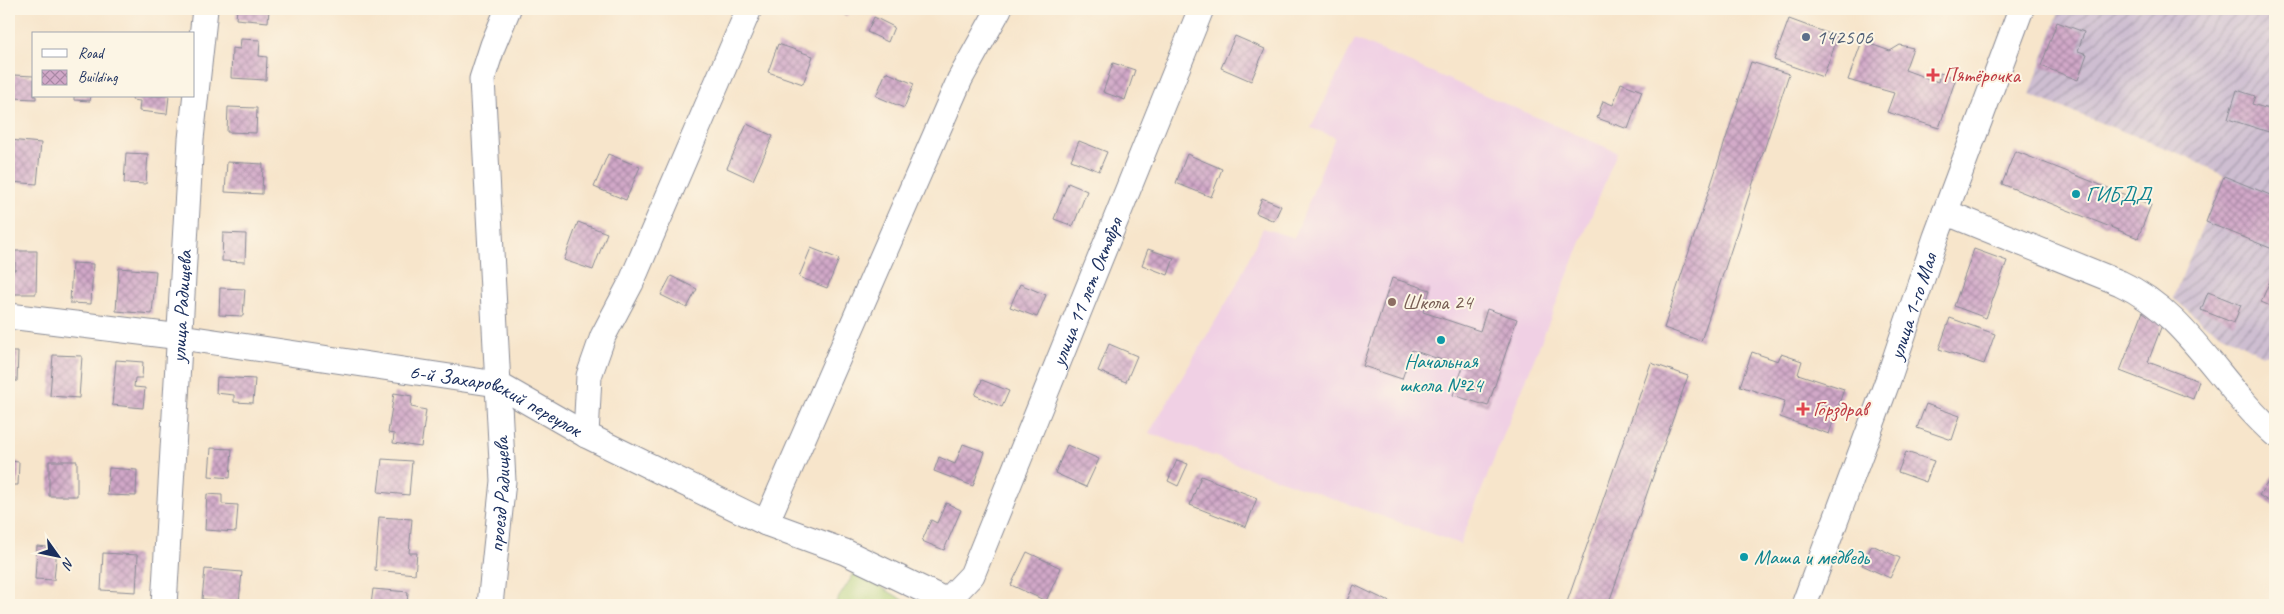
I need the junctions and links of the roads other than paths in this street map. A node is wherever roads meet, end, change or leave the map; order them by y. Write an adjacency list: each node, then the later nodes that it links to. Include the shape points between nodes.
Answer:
1 (205, 9): 9 (street, улица Радищева, via 191,139)
2 (508, 9): 10 (street, проезд Радищева, via 492,44 482,79)
3 (749, 9): 11 (street, via 631,282 603,336 589,376)
4 (999, 9): 13 (street, via 960,79)
5 (1201, 9): 14 (street, улица 11 лет Октября, via 972,576)
6 (2021, 9): 7 (street, улица 1-го Мая)
7 (1946, 212): 12 (street, via 2144,295 2171,318); 17 (street, улица 1-го Мая, via 1888,380)
8 (9, 316): 9 (street, 6-й Захаровский переулок)
9 (181, 337): 10 (street, 6-й Захаровский переулок); 15 (street, улица Радищева)
10 (497, 384): 11 (street, 6-й Захаровский переулок); 16 (street, проезд Радищева, via 503,481)
11 (586, 434): 13 (street, 6-й Захаровский переулок)
12 (2275, 434)
13 (766, 523): 14 (street, 6-й Захаровский переулок, via 845,552)
14 (951, 603)
15 (164, 605)
16 (490, 605)
17 (1804, 605)

